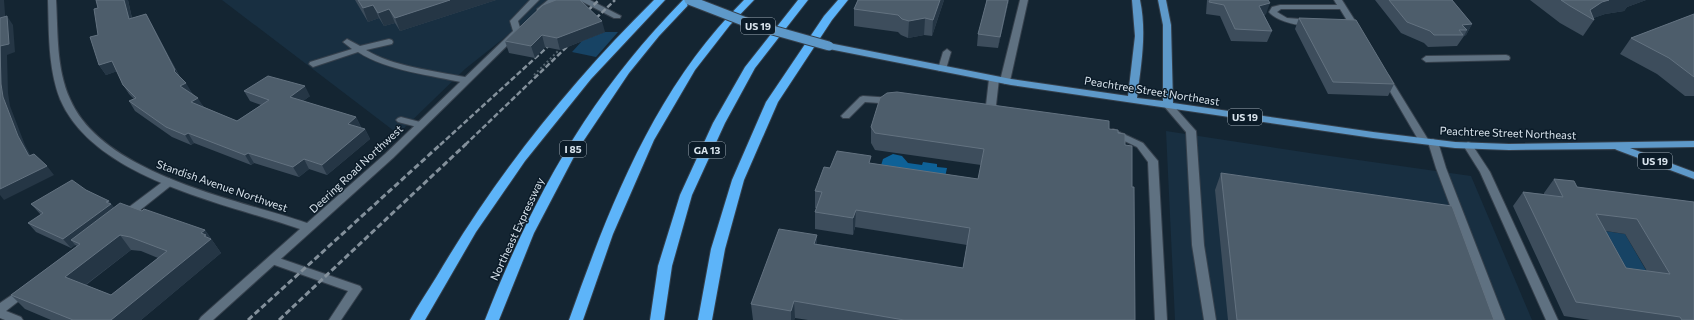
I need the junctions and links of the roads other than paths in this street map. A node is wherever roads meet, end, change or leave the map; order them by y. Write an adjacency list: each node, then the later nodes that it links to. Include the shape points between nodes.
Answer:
1 (52, 0): 43 (street, Standish Avenue Northwest, via 59,77 65,100 77,121 104,148 142,171)
2 (536, 0): 28 (street, Deering Road Northwest, via 514,21 519,28)
3 (553, 0): 15 (street)
4 (583, 0): 14 (street)
5 (660, 0): 53 (highway, via 626,32 519,159 479,218)
6 (688, 0): 25 (main road, Peachtree Street Northeast / US 19, bridge, via 751,24 829,46); 54 (highway, Northeast Expressway / I 85, via 629,64 581,135 542,203 510,271)
7 (748, 0): 55 (highway, via 726,23 690,69 648,140 606,234)
8 (803, 0): 56 (highway, GA 13, via 750,67 719,123 686,195 665,266)
9 (843, 0): 57 (highway, via 828,18 772,102 738,180 718,249)
10 (1024, 0): 29 (street)
11 (1136, 0): 30 (main road, via 1139,30)
12 (1162, 0): 32 (main road, via 1167,25)
13 (1340, 4): 16 (street, via 1280,7 1273,12 1283,20); 17 (street, via 1348,23)
14 (618, 16)
15 (532, 17)
16 (1321, 22)
17 (1361, 36)
18 (347, 42): 20 (street)
19 (389, 42): 20 (street)
20 (359, 49): 24 (street); 28 (street, via 371,57 401,66)
21 (947, 52): 25 (street)
22 (1506, 58): 23 (street)
23 (1426, 59)
24 (312, 64)
25 (942, 69): 27 (main road, Peachtree Street Northeast / US 19)
26 (1381, 69): 38 (street)
27 (994, 79): 29 (main road, Peachtree Street Northeast / US 19); 33 (street)
28 (465, 80): 36 (street, Deering Road Northwest)
29 (1006, 81): 30 (main road, Peachtree Street Northeast / US 19)
30 (1132, 99): 32 (main road, Peachtree Street Northeast / US 19)
31 (905, 102): 34 (street, via 862,100)
32 (1168, 105): 38 (main road, Peachtree Street Northeast / US 19, via 1323,129); 59 (street, via 1191,130 1198,245)
33 (990, 114)
34 (846, 116)
35 (401, 120): 36 (street)
36 (421, 125): 45 (street, Deering Road Northwest)
37 (1103, 130): 58 (street, via 1111,131 1140,145 1154,161)
38 (1429, 142): 40 (main road, Peachtree Street Northeast / US 19); 60 (street)
39 (1694, 144): 41 (main road, Peachtree Street Northeast / US 19)
40 (1468, 145): 41 (main road, Peachtree Street Northeast / US 19); 61 (street, via 1485,172)
41 (1616, 146): 42 (main road, US 19)
42 (1694, 176)
43 (169, 182): 44 (street); 45 (street, Standish Avenue Northwest)
44 (118, 221)
45 (310, 228): 46 (street, Deering Road Northwest)
46 (273, 260): 51 (street, Deering Road Northwest); 52 (street, via 356,288)
47 (37, 281): 48 (street)
48 (0, 309)
49 (0, 313): 50 (street)
50 (17, 320)
51 (205, 320)
52 (335, 320)
53 (417, 320)
54 (492, 320)
55 (576, 320)
56 (657, 320)
57 (705, 320)
58 (1161, 320)
59 (1210, 320)
60 (1499, 320)
61 (1552, 320)

